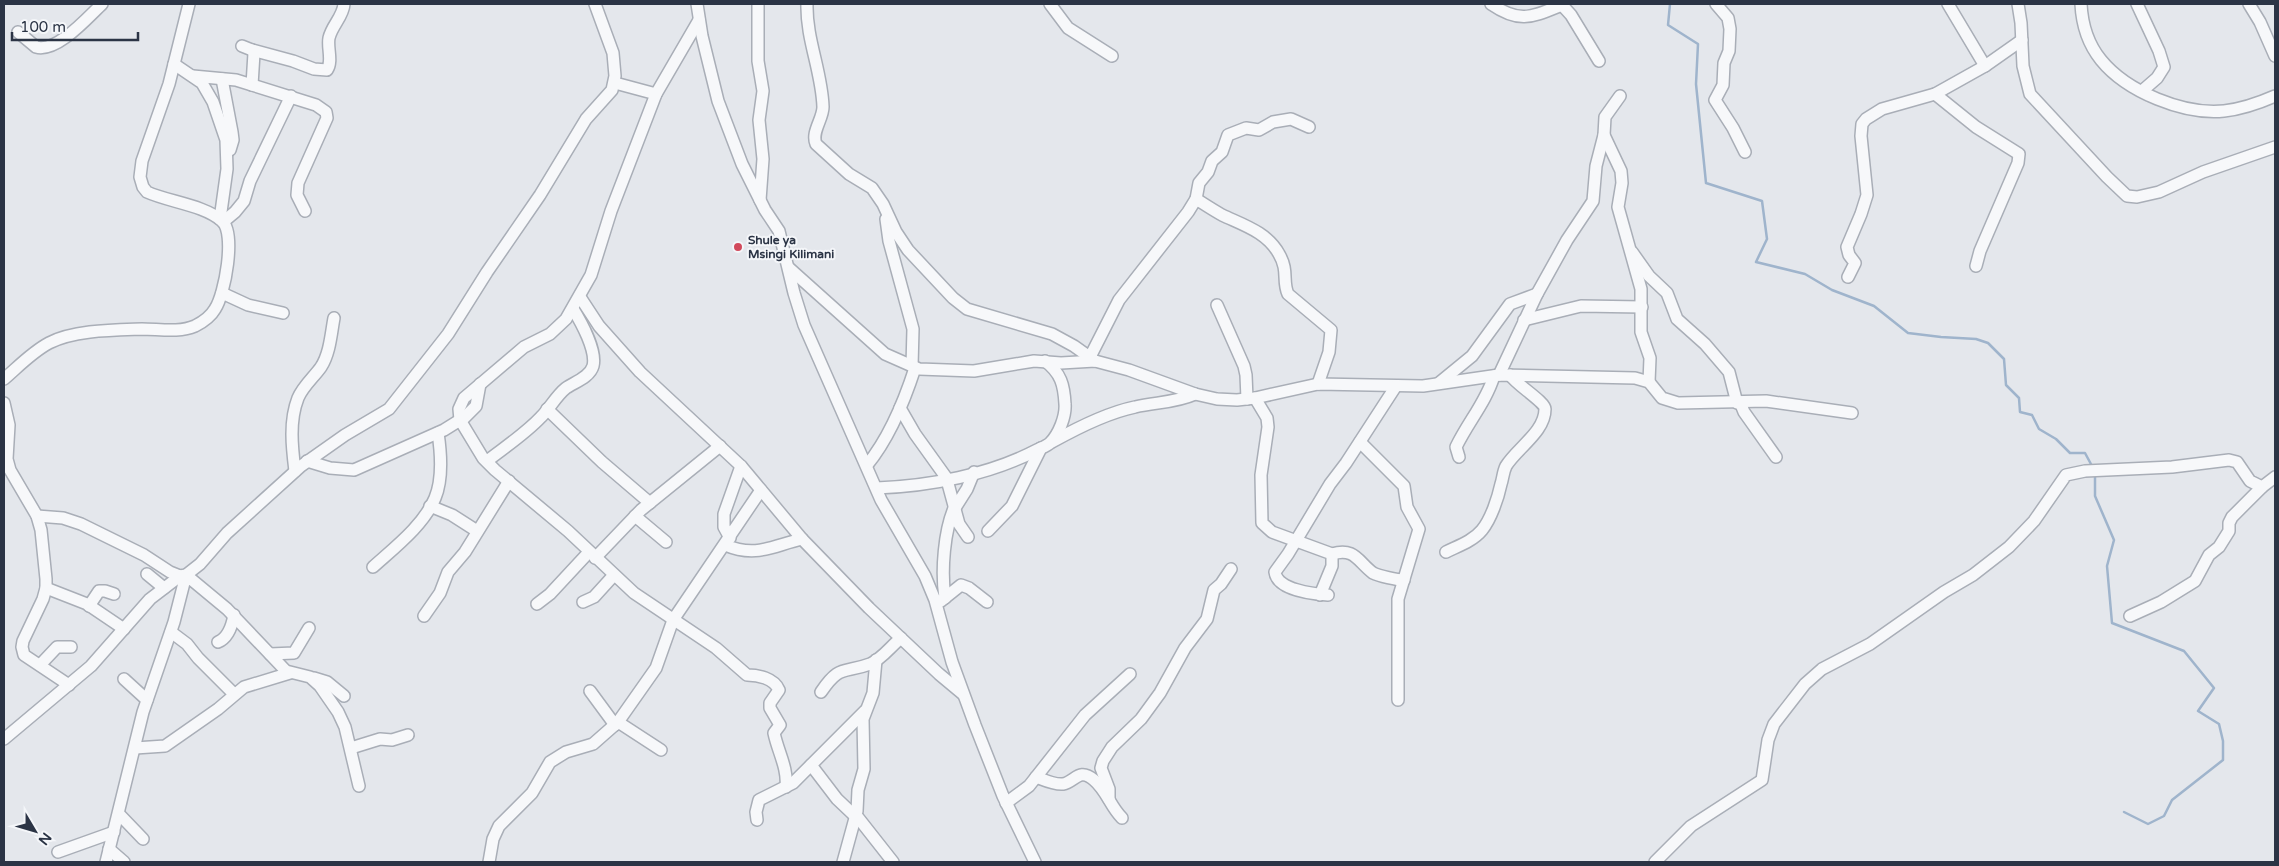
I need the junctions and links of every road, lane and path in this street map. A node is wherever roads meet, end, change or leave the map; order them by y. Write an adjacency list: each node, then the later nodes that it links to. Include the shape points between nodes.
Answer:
1 (102, 4): 18 (street, via 67,36 47,46 36,47)
2 (189, 4): 23 (street)
3 (344, 4): 28 (street, via 329,37 330,63 327,70 247,48 254,55)
4 (595, 4): 27 (street, via 613,53)
5 (697, 4): 17 (street)
6 (758, 4): 41 (street, via 757,48 763,91 759,120 763,159)
7 (807, 4): 42 (street, via 823,108 815,142 847,172 870,185)
8 (1050, 4): 20 (street, via 1068,28)
9 (1491, 4): 10 (street, via 1514,17 1523,18)
10 (1561, 4): 22 (street)
11 (1716, 4): 38 (street, via 1728,18 1730,29 1723,85 1715,100)
12 (1948, 4): 24 (street)
13 (2018, 4): 19 (street)
14 (2081, 4): 29 (street, via 2082,20 2100,60)
15 (2137, 4): 29 (street, via 2164,67)
16 (2249, 4): 21 (street)
17 (699, 20): 30 (street); 41 (street, via 718,101 742,164)
18 (18, 32)
19 (2022, 40): 24 (street); 37 (street, via 2023,66 2030,94 2127,196 2138,198 2159,192 2202,172)
20 (1112, 56)
21 (2275, 56)
22 (1599, 61)
23 (174, 64): 25 (street); 44 (street, via 142,160 141,182 148,192)
24 (1984, 66): 31 (street)
25 (193, 76): 26 (street); 39 (street, via 202,83 213,102)
26 (222, 79): 28 (street); 39 (street, via 232,132 232,146)
27 (615, 83): 30 (street); 81 (street, via 586,119 448,334 400,396 383,413)
28 (252, 85): 32 (street)
29 (2142, 91): 34 (street, via 2163,102 2213,111 2244,107)
30 (656, 94): 51 (street)
31 (1935, 94): 46 (street, via 1976,127 2019,154 2018,164); 48 (street, via 1882,109 1862,124 1867,195 1847,247 1855,263)
32 (291, 96): 43 (street, via 316,105 326,112 327,118 298,184 297,195); 44 (street, via 250,181 244,201 235,212)
33 (1620, 96): 36 (street, via 1605,117)
34 (2275, 96)
35 (1309, 127): 40 (street, via 1291,119 1273,122 1258,130 1246,128 1231,132 1222,152 1212,161 1199,183)
36 (1604, 135): 45 (street, via 1621,171 1618,207); 50 (street, via 1596,166 1593,201)
37 (2275, 147)
38 (1745, 152)
39 (227, 153): 44 (street)
40 (1196, 199): 58 (street, via 1119,300); 65 (street, via 1268,239 1285,265 1288,294 1331,330 1329,352)
41 (760, 200): 47 (street, via 779,231)
42 (883, 204): 58 (street, via 908,250 967,309 1052,334); 60 (street, via 912,329)
43 (305, 211)
44 (221, 220): 49 (street, via 228,236)
45 (1628, 247): 53 (street, via 1641,289); 70 (street, via 1649,276 1667,293 1677,319 1705,344 1728,372)
46 (1976, 266)
47 (789, 268): 60 (street, via 885,354); 83 (street, via 804,325)
48 (1848, 277)
49 (222, 293): 55 (street, via 248,305); 62 (street, via 216,308 194,326 90,332 54,341)
50 (1537, 294): 57 (street); 64 (street, via 1510,304 1472,356)
51 (580, 298): 54 (street); 78 (street, via 599,326 640,372)
52 (1217, 305): 68 (street, via 1244,366)
53 (1642, 307): 57 (street, via 1581,306); 63 (street, via 1641,332 1650,358)
54 (573, 309): 72 (street, via 589,342 592,368 586,376 565,389); 74 (street, via 550,334 524,347 461,402)
55 (283, 313)
56 (334, 318): 85 (street, via 322,366 298,397 294,410 292,441)
57 (1524, 320): 61 (street)
58 (1092, 359): 59 (street, via 1062,363); 67 (street)
59 (1046, 361): 60 (street, via 974,370 941,371); 77 (street, via 1063,380 1066,409 1063,420)
60 (914, 367): 71 (street)
61 (1501, 375): 63 (street, via 1635,378); 64 (street); 80 (street, via 1456,447); 105 (street, via 1543,403 1544,416 1539,427 1504,468 1501,485 1483,529 1477,536)
62 (4, 378)
63 (1649, 382): 70 (street, via 1662,398 1672,402)
64 (1439, 383): 66 (street)
65 (1318, 384): 66 (street); 68 (street)
66 (1396, 386): 76 (street)
67 (1196, 394): 68 (street, via 1217,399); 77 (street, via 1109,415)
68 (1251, 399): 104 (street, via 1266,418 1268,427 1261,475 1262,523 1272,532)
69 (4, 403): 96 (street, via 9,425 7,459 10,470)
70 (1738, 403): 73 (street, via 1789,403); 79 (street)
71 (900, 408): 83 (street, via 884,443); 88 (street)
72 (547, 409): 82 (street, via 527,430); 93 (street)
73 (1852, 412)
74 (460, 421): 75 (street); 82 (street)
75 (438, 433): 81 (street, via 354,470 330,468); 94 (street, via 440,476 435,499)
76 (1360, 442): 104 (street, via 1330,484); 113 (street, via 1404,486 1407,507 1419,529)
77 (1046, 445): 86 (street, via 1027,455); 98 (street, via 1012,506)
78 (720, 446): 84 (street); 93 (street)
79 (1776, 457)
80 (1459, 458)
81 (307, 461): 85 (street)
82 (487, 461): 89 (street)
83 (867, 465): 91 (street)
84 (741, 466): 92 (street); 103 (street, via 724,514)
85 (295, 471): 111 (street, via 227,533 200,564)
86 (974, 472): 88 (street); 95 (street)
87 (2275, 477): 90 (street)
88 (947, 480): 91 (street); 95 (street)
89 (509, 481): 99 (street); 107 (street)
90 (2262, 487): 124 (street, via 2232,517 2229,531 2219,547 2209,555 2196,581); 173 (street, via 2250,481 2237,462 2229,460 2066,475 2034,521 2009,547 1973,575 1870,644 1822,669 1805,684 1774,724 1768,740 1762,780 1691,826)
91 (877, 488): 117 (street, via 890,517)
92 (761, 490): 101 (street); 103 (street)
93 (650, 503): 97 (street)
94 (430, 506): 99 (street, via 452,515); 108 (street, via 414,528)
95 (955, 507): 100 (street, via 959,524); 117 (street, via 946,536)
96 (37, 516): 111 (street, via 63,518 81,524); 114 (street)
97 (635, 516): 102 (street); 107 (street)
98 (988, 530)
99 (477, 532): 123 (street, via 448,572 440,593)
100 (968, 536)
101 (802, 539): 103 (street, via 758,552 746,552); 129 (street)
102 (666, 542)
103 (728, 542): 125 (street)
104 (1296, 542): 106 (street); 106 (street, via 1277,567 1276,577 1306,593 1324,595)
105 (1446, 552)
106 (1332, 554): 113 (street, via 1355,555 1373,573)
107 (592, 555): 112 (street); 120 (street)
108 (373, 567)
109 (1231, 569): 158 (street, via 1214,590 1207,619 1181,655 1160,693 1141,719 1107,754 1102,768 1109,789)
110 (147, 574): 115 (street)
111 (183, 575): 115 (street); 122 (street); 128 (street)
112 (614, 575): 118 (street, via 594,597); 125 (street)
113 (1404, 580): 146 (street, via 1398,611)
114 (46, 588): 121 (street); 134 (street, via 22,647 24,655)
115 (164, 588): 127 (street)
116 (114, 594): 121 (street, via 99,591)
117 (941, 601): 119 (street, via 962,585); 143 (street)
118 (583, 602)
119 (987, 602)
120 (537, 604)
121 (89, 606): 127 (street)
122 (234, 615): 130 (street, via 232,625); 132 (street)
123 (424, 616)
124 (2130, 616)
125 (673, 620): 148 (street, via 656,668); 157 (street, via 716,648 747,675 759,674 778,686 770,708 780,724 774,733 787,772)
126 (309, 628): 132 (street, via 294,653)
127 (124, 629): 139 (street)
128 (171, 632): 142 (street, via 187,644); 145 (street)
129 (901, 638): 133 (street); 143 (street)
130 (218, 642)
131 (71, 647): 134 (street, via 57,647)
132 (270, 654): 135 (street)
133 (876, 660): 141 (street, via 842,670); 147 (street, via 872,693)
134 (40, 665): 139 (street)
135 (290, 673): 137 (street); 142 (street, via 249,685)
136 (1130, 674): 155 (street, via 1085,716)
137 (310, 678): 144 (street, via 327,682); 152 (street, via 320,686 338,712)
138 (124, 679): 145 (street)
139 (69, 685): 150 (street)
140 (590, 691): 148 (street)
141 (821, 692)
142 (234, 694): 151 (street, via 170,744)
143 (964, 695): 159 (street)
144 (344, 696)
145 (147, 700): 151 (street)
146 (1398, 700)
147 (865, 711): 154 (street); 161 (street, via 862,729 864,769)
148 (616, 724): 153 (street); 169 (street, via 593,744 566,752 550,762 532,793 499,826)
149 (408, 735): 152 (street)
150 (4, 739)
151 (135, 748): 160 (street)
152 (351, 748): 156 (street)
153 (661, 750)
154 (811, 765): 157 (street); 161 (street, via 837,799)
155 (1036, 777): 158 (street, via 1060,784 1086,775 1099,784); 159 (street)
156 (359, 786)
157 (786, 787): 163 (street, via 759,800)
158 (1108, 799): 162 (street)
159 (1006, 803): 172 (street)
160 (119, 814): 164 (street); 164 (street, via 140,835)
161 (856, 816): 170 (street); 171 (street)
162 (1122, 818)
163 (757, 820)
164 (114, 834): 165 (street); 166 (street)
165 (109, 850): 167 (street); 168 (street)
166 (58, 852)
167 (106, 862)
168 (124, 862)
169 (489, 862)
170 (843, 862)
171 (893, 862)
172 (1035, 862)
173 (1655, 862)

